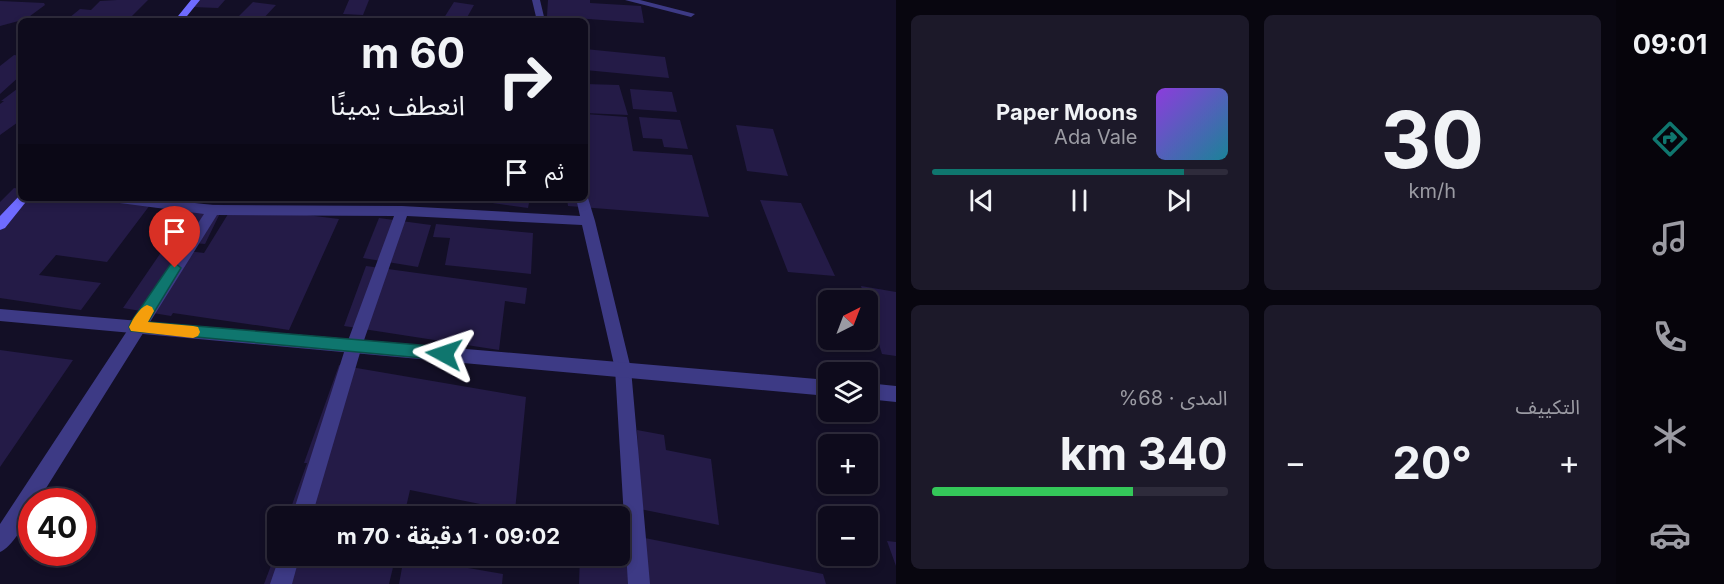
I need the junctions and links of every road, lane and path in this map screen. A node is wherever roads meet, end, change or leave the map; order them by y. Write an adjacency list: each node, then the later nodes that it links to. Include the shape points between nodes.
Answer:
1 (196, 0): 5 (main road)
2 (536, 0): 6 (street)
3 (629, 0): 4 (street)
4 (691, 14)
5 (181, 18)
6 (540, 18)
7 (20, 201): 13 (main road)
8 (137, 201): 10 (street)
9 (583, 201): 12 (street)
10 (213, 210): 11 (street); 15 (street)
11 (402, 211): 12 (street); 16 (street)
12 (588, 221): 17 (street)
13 (0, 225)
14 (0, 315): 15 (street)
15 (136, 327): 16 (street); 22 (street)
16 (354, 346): 17 (street); 21 (street)
17 (623, 369): 18 (street); 25 (street)
18 (818, 387)
19 (878, 392): 20 (street)
20 (896, 394)
21 (305, 506)
22 (0, 542)
23 (287, 566): 24 (street)
24 (281, 584)
25 (639, 584)

